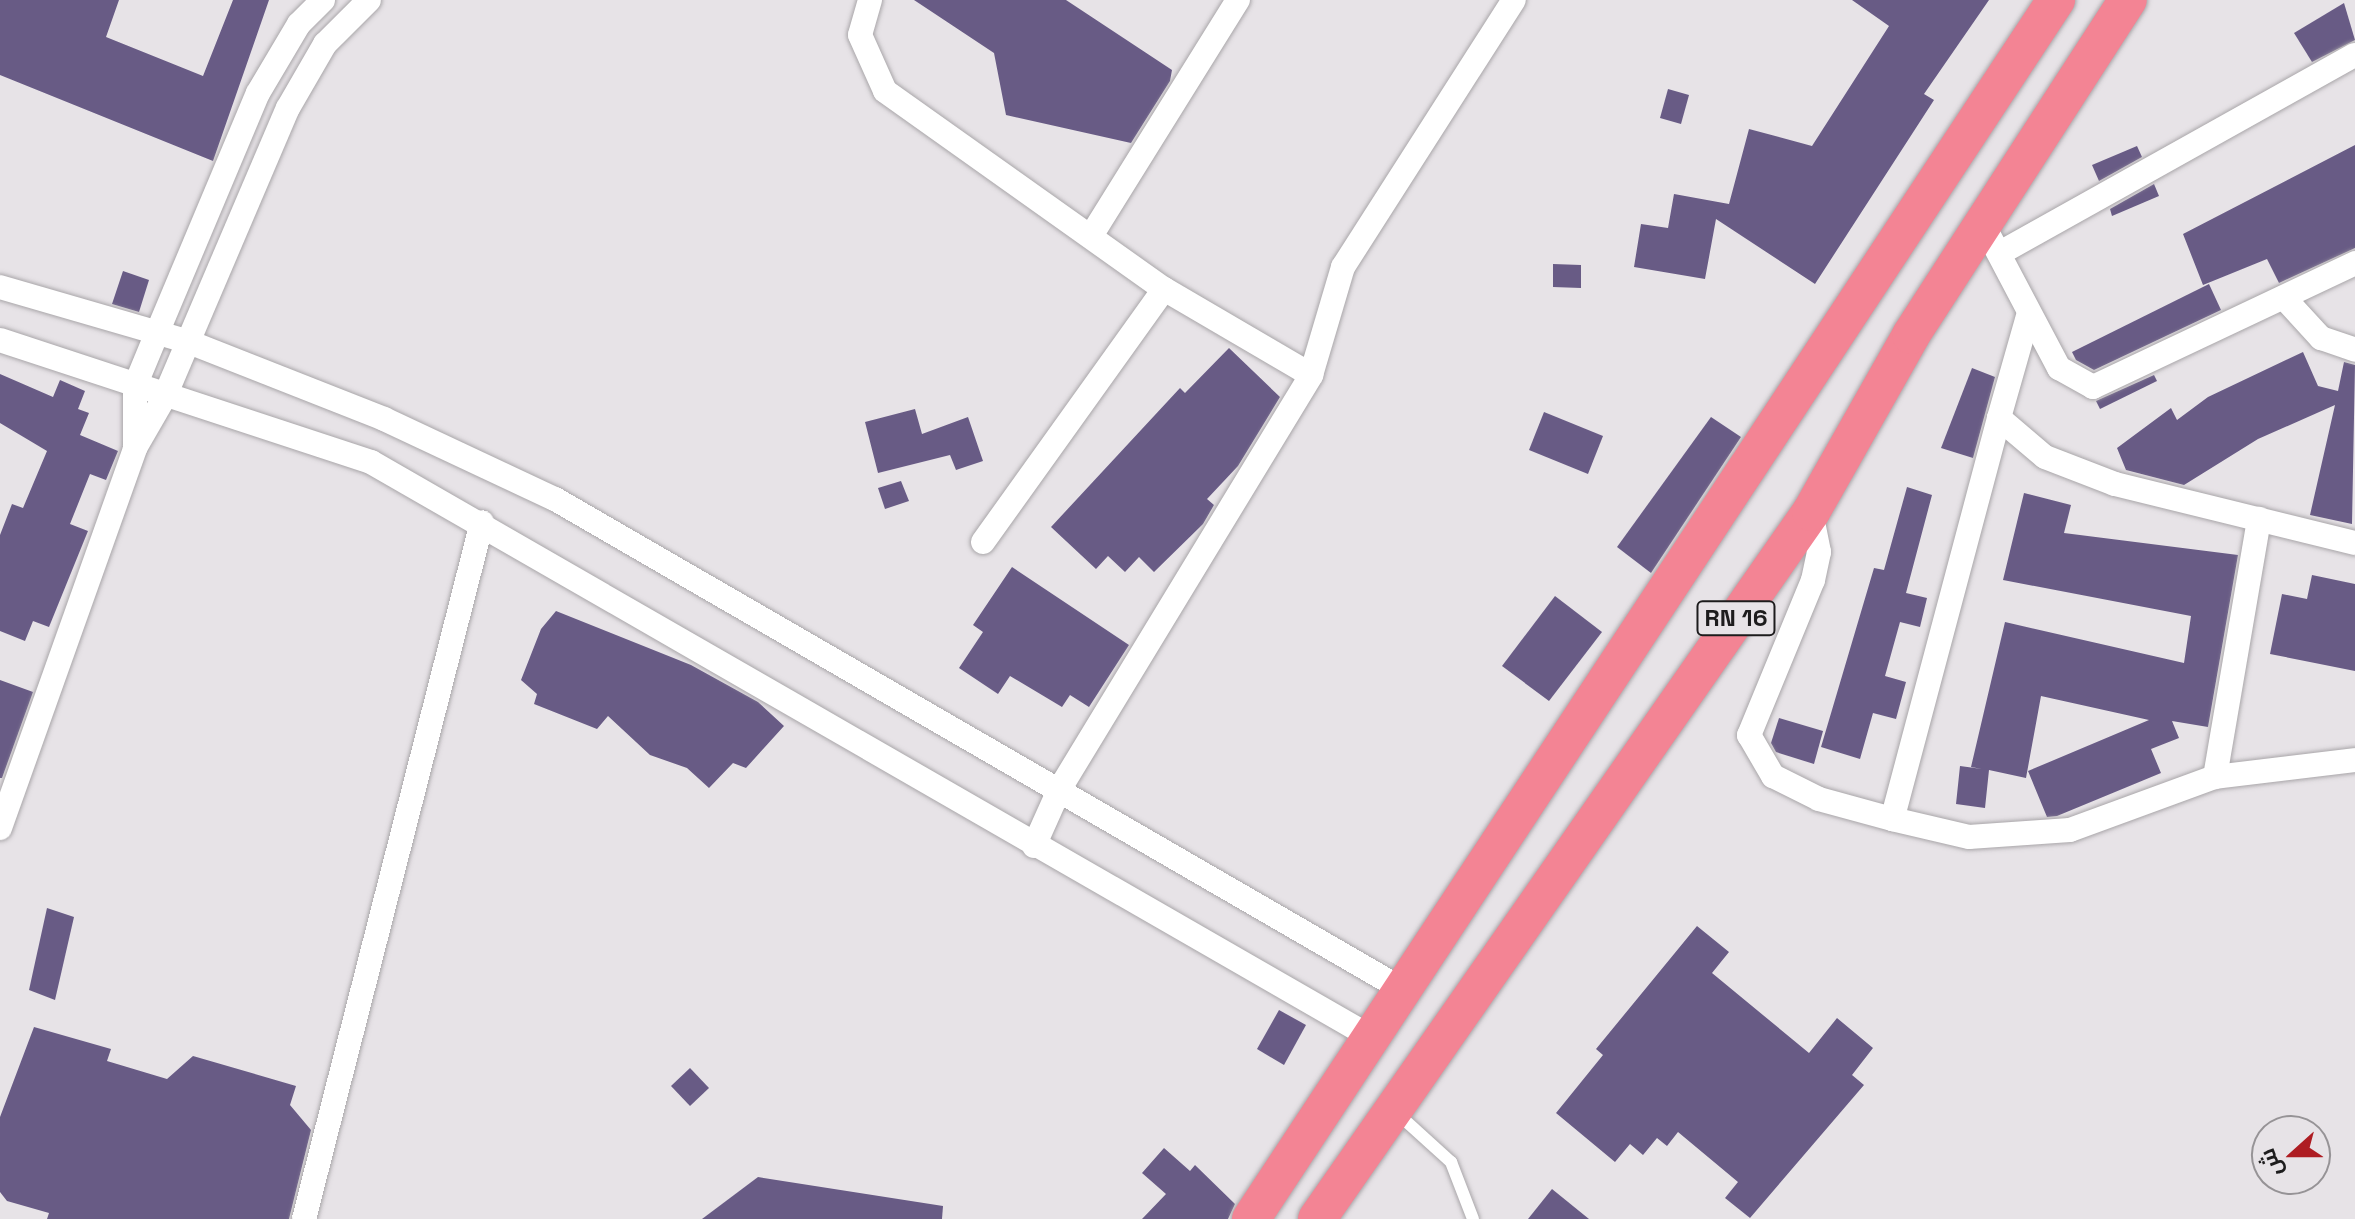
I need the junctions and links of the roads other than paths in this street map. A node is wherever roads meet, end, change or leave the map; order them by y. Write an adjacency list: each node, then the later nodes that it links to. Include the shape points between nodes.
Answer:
1 (323, 0): 16 (street, via 299,24 258,93)
2 (369, 0): 18 (street, via 325,44 288,108)
3 (870, 0): 9 (street, via 860,35 885,91)
4 (1238, 0): 9 (street)
5 (1514, 0): 20 (street, via 1343,267)
6 (2056, 0): 36 (highway, RN 16)
7 (2128, 0): 10 (highway, RN 16)
8 (2355, 55): 10 (street)
9 (1091, 236): 13 (street)
10 (1992, 239): 15 (street); 25 (highway, RN 16)
11 (2355, 263): 14 (street)
12 (0, 287): 16 (street)
13 (1164, 289): 20 (street); 28 (street)
14 (2286, 300): 15 (street, via 2093,387 2059,368); 19 (street, via 2321,338)
15 (2028, 316): 23 (street)
16 (157, 333): 18 (street); 21 (street)
17 (0, 340): 21 (street)
18 (189, 342): 22 (street); 32 (street, via 384,419 555,499)
19 (2355, 350)
20 (1311, 375): 32 (street)
21 (135, 386): 22 (street); 24 (street)
22 (165, 396): 24 (street); 27 (street, via 221,408 371,462)
23 (1999, 418): 26 (street, via 2045,457 2115,484); 33 (street)
24 (135, 448): 34 (street)
25 (1811, 512): 33 (street, via 1819,552 1813,580 1749,735 1773,776 1819,799); 38 (highway, RN 16)
26 (2259, 519): 29 (street); 31 (street)
27 (482, 522): 35 (street); 39 (street)
28 (983, 542)
29 (2355, 543)
30 (2355, 760): 31 (street)
31 (2215, 777): 33 (street, via 2070,830 1969,837)
32 (1059, 790): 35 (street); 36 (street)
33 (1892, 819)
34 (0, 828)
35 (1034, 846): 37 (street)
36 (1400, 988): 37 (highway, RN 16)
37 (1371, 1037): 40 (highway, RN 16)
38 (1392, 1108): 41 (highway, RN 16); 42 (lane, via 1451,1162)
39 (304, 1219)
40 (1251, 1219)
41 (1317, 1219)
42 (1473, 1219)

